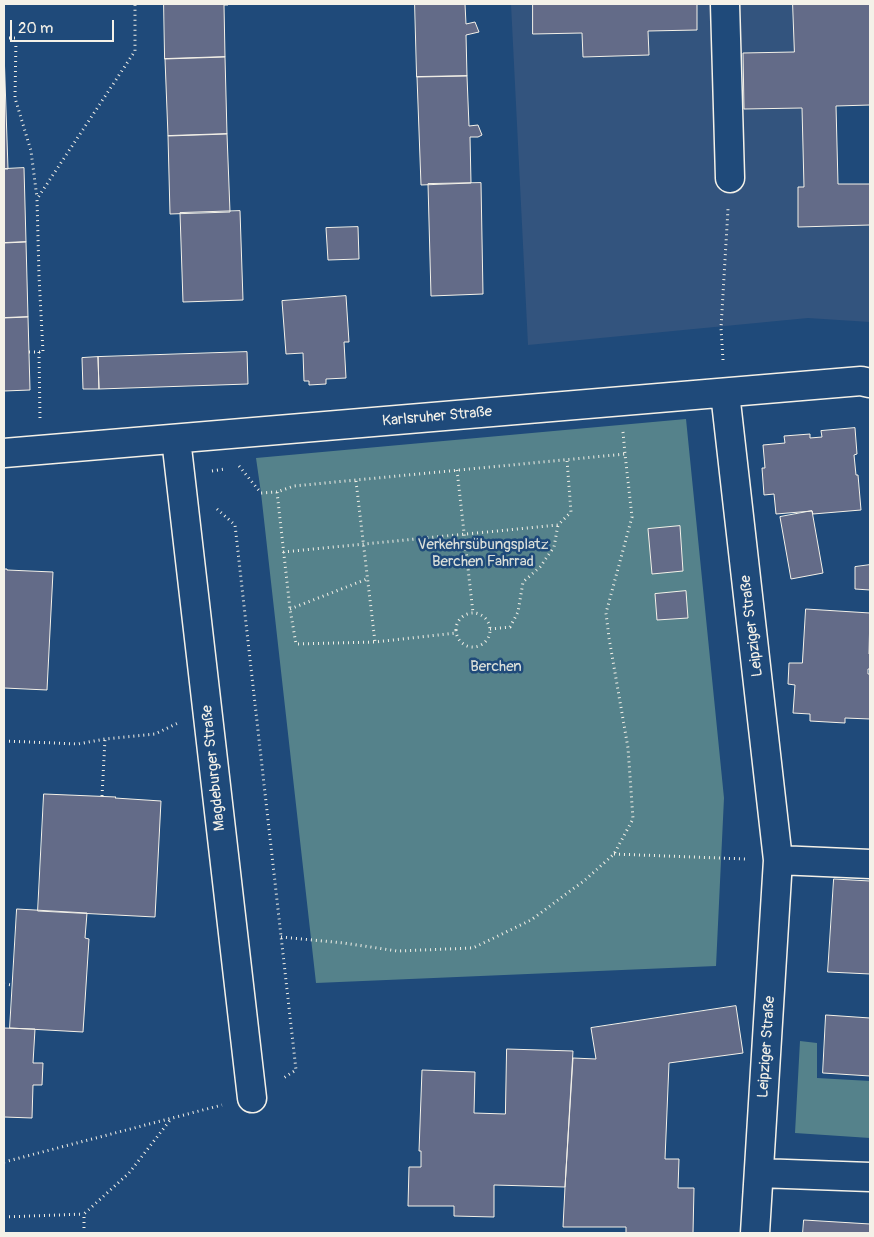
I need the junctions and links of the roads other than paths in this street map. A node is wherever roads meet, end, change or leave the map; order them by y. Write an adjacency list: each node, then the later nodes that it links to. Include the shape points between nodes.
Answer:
1 (725, 4): 2 (street)
2 (730, 178)
3 (870, 383): 4 (street, Karlsruher Straße, via 861,381)
4 (725, 393): 5 (street, Karlsruher Straße); 7 (street, Leipziger Straße)
5 (176, 439): 6 (street, Karlsruher Straße); 9 (street, Magdeburger Straße)
6 (4, 453)
7 (778, 860): 8 (street); 10 (street, Leipziger Straße)
8 (870, 864)
9 (252, 1098)
10 (759, 1173): 11 (street); 12 (street, Leipziger Straße)
11 (870, 1178)
12 (755, 1233)

